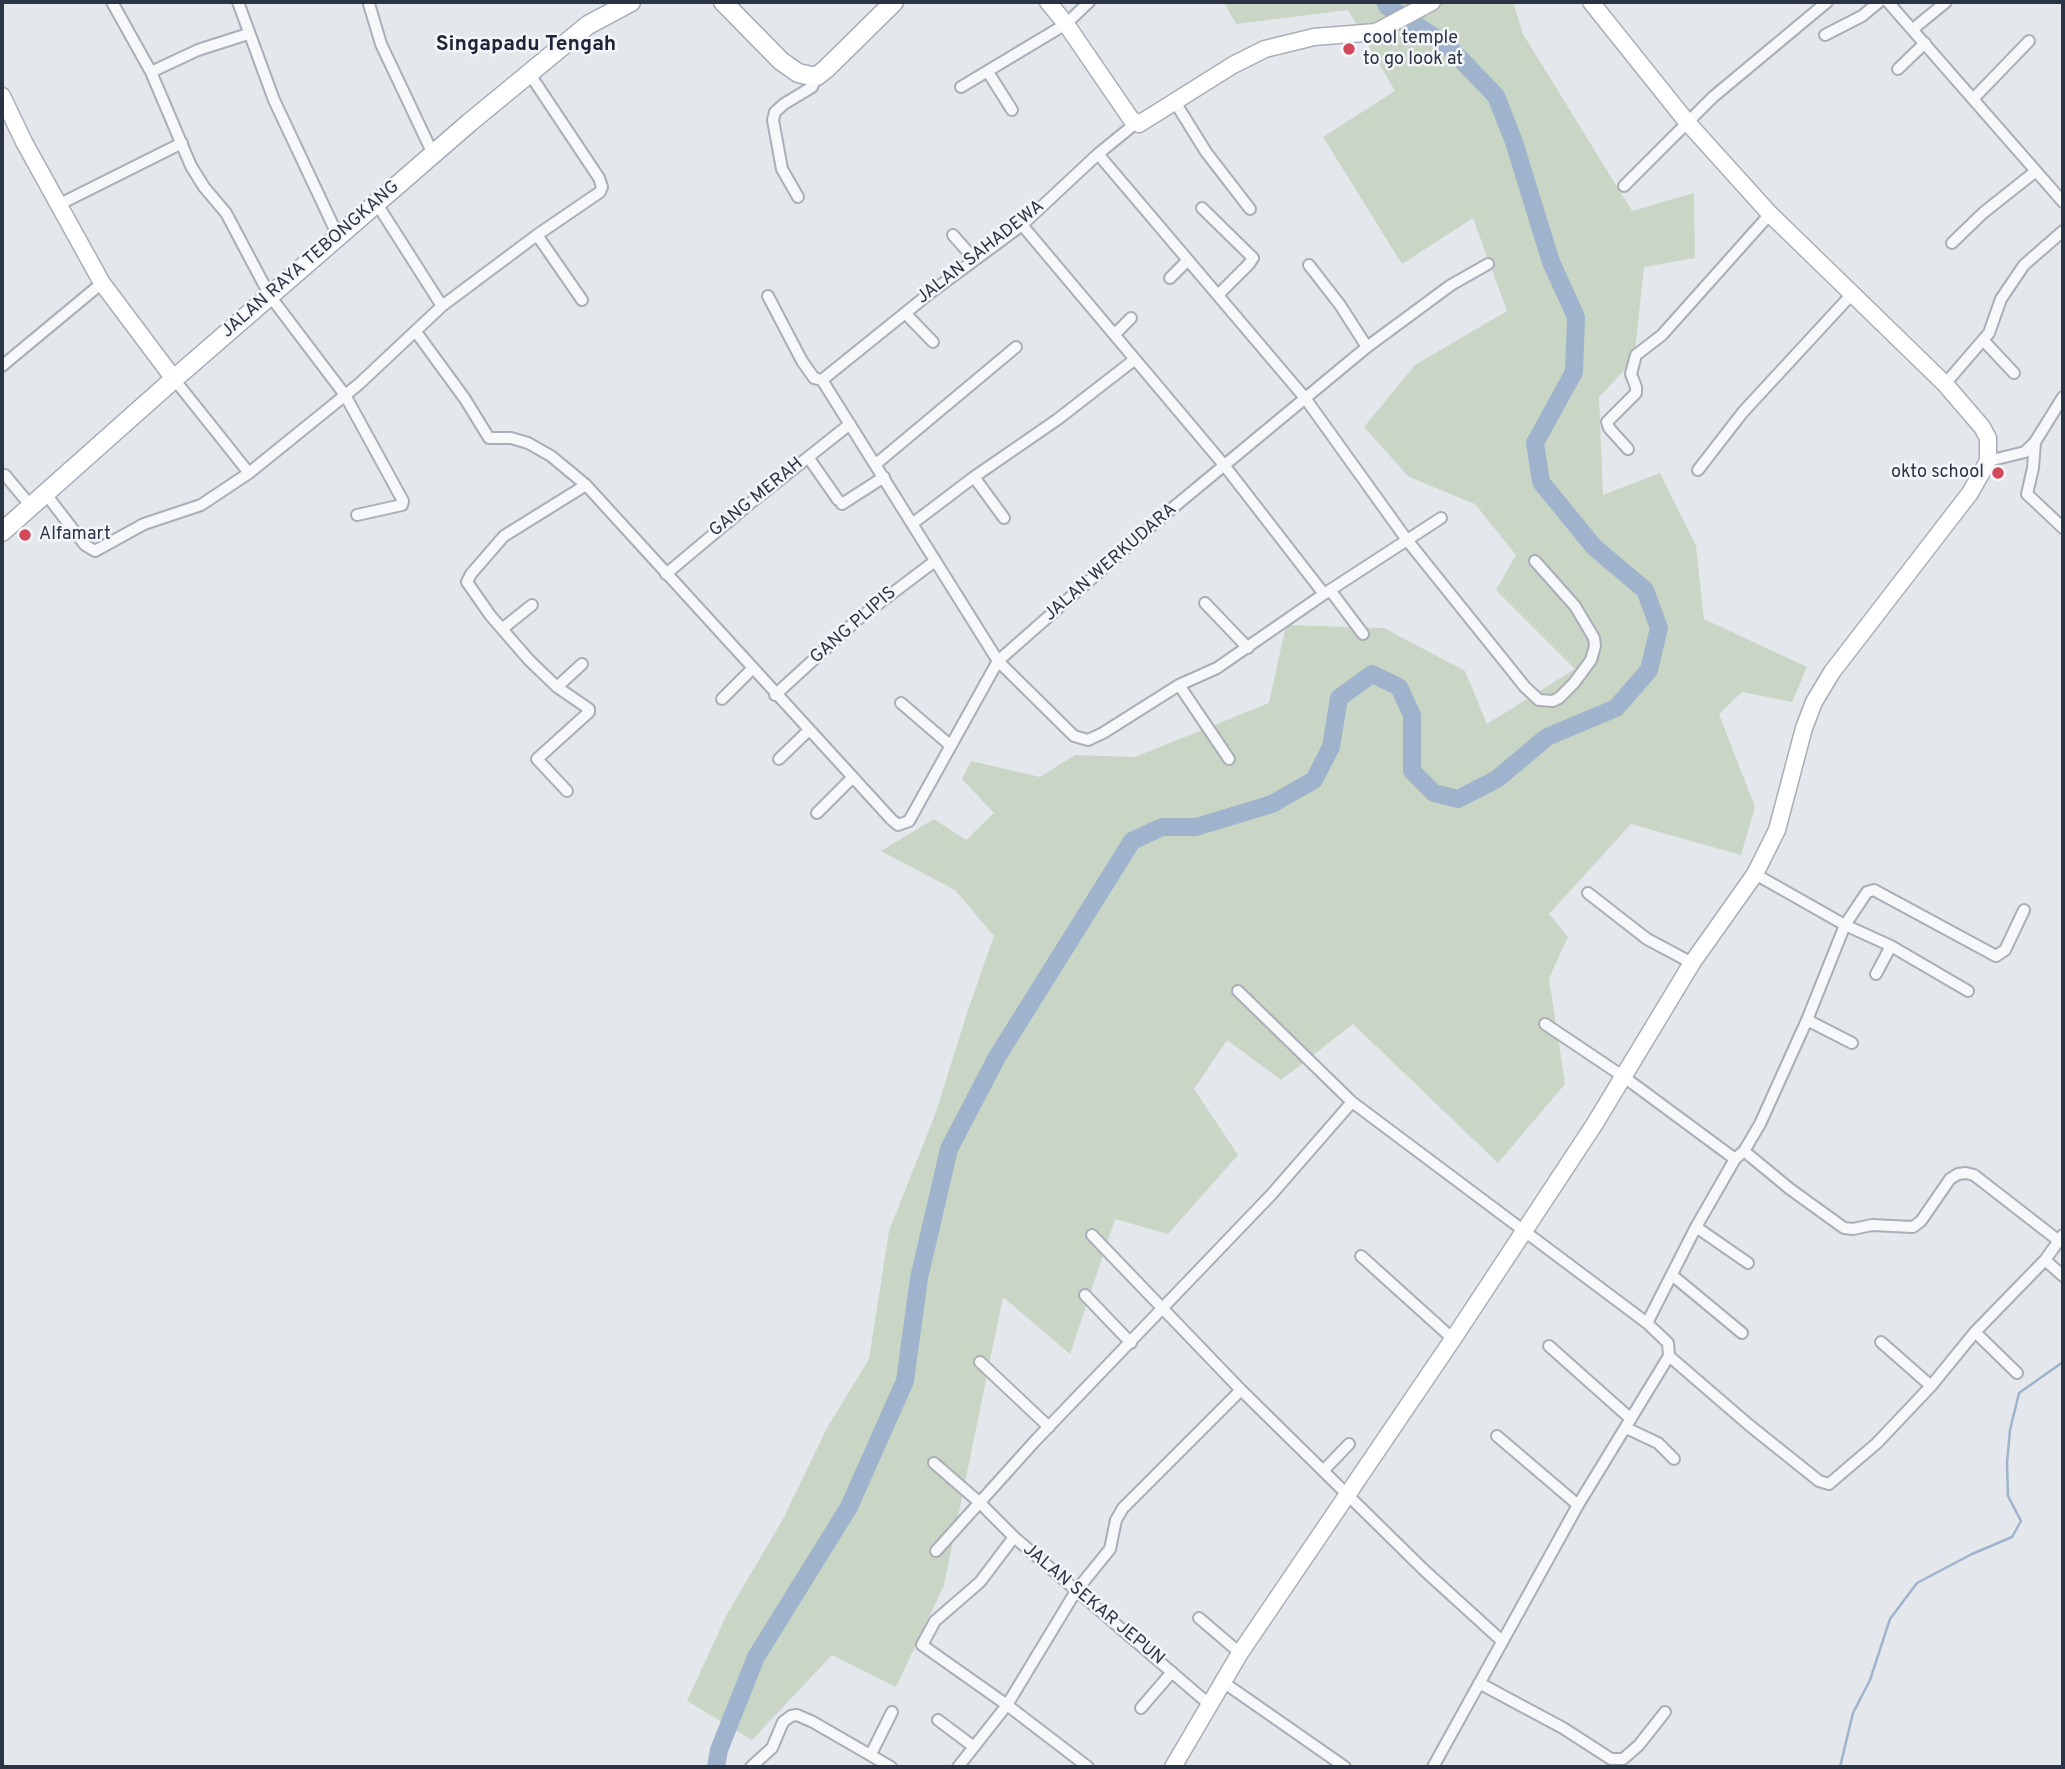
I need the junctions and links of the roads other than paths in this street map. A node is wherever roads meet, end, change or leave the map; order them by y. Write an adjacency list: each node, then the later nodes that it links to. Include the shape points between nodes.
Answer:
1 (112, 2): 22 (street)
2 (238, 2): 17 (street)
3 (723, 2): 25 (main road, via 780,61 798,73)
4 (894, 2): 25 (main road)
5 (1048, 2): 15 (main road)
6 (1089, 2): 15 (street)
7 (1591, 2): 32 (main road)
8 (1828, 2): 32 (street)
9 (1879, 2): 18 (street)
10 (1888, 2): 16 (street)
11 (1946, 2): 16 (street)
12 (369, 3): 34 (street, via 379,37)
13 (1429, 3): 29 (main road, via 1390,26 1362,34 1314,37 1265,49)
14 (618, 4): 24 (main road, JALAN RAYA TEBONGKANG)
15 (1066, 24): 23 (street); 31 (main road)
16 (1913, 29): 20 (street)
17 (248, 34): 22 (street); 49 (street)
18 (1825, 35)
19 (2029, 41): 28 (street)
20 (1926, 43): 21 (street); 28 (street)
21 (1898, 69)
22 (151, 72): 33 (street)
23 (988, 72): 26 (street); 30 (street)
24 (529, 73): 34 (main road, JALAN RAYA TEBONGKANG); 47 (street, via 602,187)
25 (817, 76): 38 (street, via 812,87 775,112 773,120 782,169)
26 (961, 87)
27 (2, 96): 41 (main road)
28 (1973, 99): 36 (street)
29 (1175, 102): 31 (main road, via 1143,123); 43 (street)
30 (1012, 110)
31 (1136, 122): 35 (street, JALAN SAHADEWA)
32 (1687, 122): 37 (street); 44 (main road)
33 (182, 143): 41 (street); 59 (street, via 191,166 226,213)
34 (433, 154): 40 (main road, JALAN RAYA TEBONGKANG)
35 (1098, 154): 45 (street, JALAN SAHADEWA); 52 (street)
36 (2036, 171): 39 (street); 50 (street)
37 (1624, 186)
38 (798, 197)
39 (2063, 202)
40 (377, 204): 49 (main road, JALAN RAYA TEBONGKANG); 62 (street)
41 (58, 205): 56 (main road)
42 (1202, 208): 58 (street, via 1253,258)
43 (1250, 209)
44 (1770, 214): 57 (main road); 82 (street, via 1662,335 1636,355 1631,374 1636,393 1606,422)
45 (1022, 225): 51 (street, JALAN SAHADEWA); 66 (street)
46 (2063, 231): 67 (street, via 2024,265 2001,299)
47 (537, 235): 61 (street); 62 (street)
48 (953, 235): 51 (street)
49 (338, 236): 59 (main road, JALAN RAYA TEBONGKANG)
50 (1952, 243)
51 (974, 259): 63 (street, JALAN SAHADEWA)
52 (1187, 261): 55 (street); 58 (street)
53 (1488, 264): 70 (street, JALAN WERKUDARA, via 1451,285)
54 (1309, 265): 70 (street)
55 (1170, 278)
56 (102, 283): 72 (street); 74 (main road)
57 (1852, 294): 76 (main road); 87 (street, via 1743,412)
58 (1218, 295): 79 (street)
59 (270, 296): 74 (main road, JALAN RAYA TEBONGKANG); 77 (street)
60 (768, 296): 75 (street, via 802,361 814,378)
61 (582, 300)
62 (442, 306): 65 (street)
63 (905, 313): 68 (street); 75 (street, JALAN SAHADEWA)
64 (1131, 318): 66 (street)
65 (416, 332): 77 (street); 92 (street, via 489,438 528,443)
66 (1115, 334): 71 (street)
67 (1983, 340): 73 (street); 76 (street)
68 (933, 342)
69 (1016, 347): 85 (street)
70 (1367, 347): 79 (street, JALAN WERKUDARA)
71 (1134, 360): 86 (street); 91 (street)
72 (2, 366)
73 (2014, 373)
74 (174, 379): 88 (street); 93 (main road, JALAN RAYA TEBONGKANG)
75 (822, 380): 80 (street)
76 (1945, 384): 83 (main road, via 1982,427)
77 (345, 395): 88 (street); 95 (street, via 404,502)
78 (2063, 397): 81 (street)
79 (1305, 398): 86 (street, JALAN WERKUDARA); 101 (street)
80 (850, 424): 84 (street, GANG MERAH); 85 (street)
81 (2035, 442): 83 (street, via 2012,456); 99 (street, via 2027,494)
82 (1628, 449)
83 (1989, 454): 126 (main road, via 1970,493 1832,672 1814,702 1777,830)
84 (808, 457): 90 (street, via 840,502); 104 (street, GANG MERAH)
85 (876, 464): 90 (street)
86 (1224, 465): 105 (street); 111 (street, JALAN WERKUDARA)
87 (1699, 470)
88 (249, 474): 93 (street, via 201,505 144,524 95,551 85,545)
89 (5, 475): 94 (street)
90 (884, 477): 98 (street)
91 (974, 477): 96 (street); 98 (street)
92 (586, 485): 104 (street); 108 (street, via 504,536 471,574 468,585)
93 (45, 493): 94 (main road, JALAN RAYA TEBONGKANG)
94 (30, 505): 100 (main road, JALAN RAYA TEBONGKANG)
95 (357, 515)
96 (1004, 518)
97 (1441, 518): 101 (street)
98 (912, 524): 102 (street)
99 (2063, 528)
100 (2, 532)
101 (1406, 540): 103 (street, via 1524,687 1539,700 1553,701 1591,660 1594,638 1575,606); 105 (street)
102 (935, 561): 111 (street); 116 (street, GANG PLIPIS, via 857,620)
103 (1535, 561)
104 (666, 574): 113 (street)
105 (1327, 592): 109 (street); 110 (street)
106 (1205, 603): 110 (street)
107 (533, 605): 108 (street)
108 (502, 629): 115 (street)
109 (1363, 634)
110 (1248, 648): 114 (street)
111 (998, 661): 114 (street, via 1074,736 1088,740); 120 (street)
112 (582, 664): 115 (street)
113 (752, 669): 116 (street); 117 (street)
114 (1179, 685): 122 (street)
115 (557, 687): 124 (street, via 590,710 537,759)
116 (775, 695): 119 (street)
117 (722, 699)
118 (901, 703): 120 (street)
119 (808, 731): 121 (street); 123 (street)
120 (951, 746): 123 (street, via 909,821 902,825)
121 (779, 759)
122 (1229, 759)
123 (852, 778): 125 (street)
124 (567, 791)
125 (817, 813)
126 (1755, 874): 129 (street); 131 (main road)
127 (1588, 893): 131 (street, via 1647,939)
128 (2024, 909): 129 (street, via 2005,950 1996,956 1874,890 1867,892)
129 (1845, 925): 130 (street); 135 (street)
130 (1891, 946): 132 (street); 134 (street)
131 (1692, 964): 138 (main road)
132 (1876, 974)
133 (1238, 991): 139 (street)
134 (1968, 991)
135 (1807, 1020): 137 (street); 140 (street)
136 (1545, 1024): 138 (street)
137 (1852, 1043)
138 (1624, 1077): 141 (street); 143 (main road)
139 (1352, 1102): 143 (street); 152 (street)
140 (1744, 1151): 141 (street); 145 (street, via 1844,1228 1913,1227 1950,1179 1966,1173)
141 (1735, 1159): 142 (street)
142 (1696, 1227): 148 (street); 149 (street)
143 (1524, 1232): 153 (street); 156 (main road)
144 (1092, 1235): 152 (street)
145 (2061, 1238): 147 (street)
146 (1361, 1256): 156 (street)
147 (2045, 1260): 150 (street); 154 (street)
148 (1748, 1264)
149 (1672, 1275): 153 (street); 155 (street)
150 (2063, 1276)
151 (1085, 1295): 158 (street)
152 (1162, 1310): 158 (street); 164 (street)
153 (1647, 1323): 160 (street, via 1668,1343)
154 (1975, 1332): 162 (street); 163 (street)
155 (1742, 1334)
156 (1453, 1339): 172 (main road)
157 (1881, 1342): 163 (street)
158 (1131, 1343): 166 (street)
159 (1549, 1346): 165 (street)
160 (1669, 1356): 163 (street, via 1819,1481 1829,1484 1877,1443); 165 (street)
161 (980, 1362): 166 (street)
162 (2017, 1373)
163 (1931, 1386)
164 (1241, 1390): 171 (street); 177 (street, via 1123,1508 1110,1549)
165 (1628, 1424): 169 (street); 174 (street)
166 (1049, 1427): 173 (street)
167 (1497, 1436): 174 (street)
168 (1349, 1444): 171 (street)
169 (1674, 1459)
170 (933, 1463): 173 (street, JALAN SEKAR JEPUN)
171 (1323, 1471): 172 (street)
172 (1348, 1496): 179 (street); 180 (main road)
173 (979, 1502): 175 (street, JALAN SEKAR JEPUN); 176 (street)
174 (1578, 1505): 179 (street)
175 (1014, 1538): 177 (street, JALAN SEKAR JEPUN); 184 (street, via 980,1582 935,1621 922,1643)
176 (936, 1552)
177 (1076, 1591): 181 (street, JALAN SEKAR JEPUN); 184 (street)
178 (1199, 1618): 180 (street)
179 (1502, 1641): 183 (street)
180 (1240, 1653): 182 (main road)
181 (1172, 1672): 185 (street, JALAN SEKAR JEPUN); 186 (street)
182 (1223, 1682): 185 (main road); 197 (street)
183 (1479, 1683): 188 (street, via 1611,1759 1623,1759); 198 (street)
184 (1007, 1705): 190 (street); 195 (street)
185 (1210, 1705): 196 (main road)
186 (1141, 1708)
187 (892, 1712): 191 (street)
188 (1665, 1712)
189 (938, 1720): 190 (street)
190 (974, 1747): 194 (street)
191 (871, 1754): 192 (street, via 797,1715 783,1722 772,1748); 193 (street)
192 (751, 1767)
193 (891, 1767)
194 (958, 1767)
195 (1088, 1767)
196 (1173, 1767)
197 (1345, 1767)
198 (1433, 1767)

